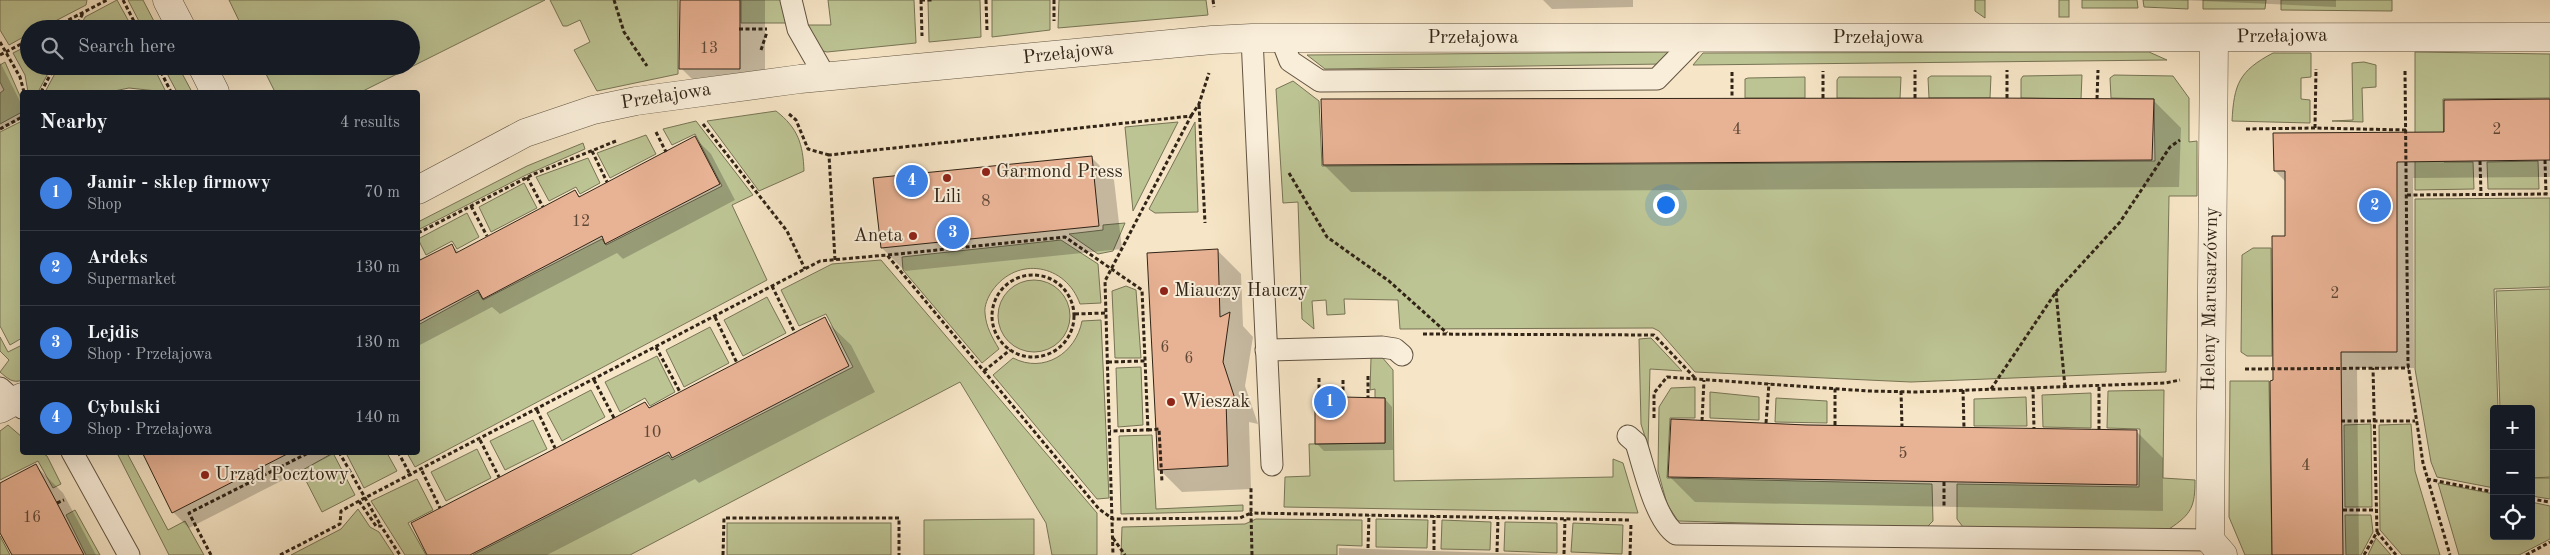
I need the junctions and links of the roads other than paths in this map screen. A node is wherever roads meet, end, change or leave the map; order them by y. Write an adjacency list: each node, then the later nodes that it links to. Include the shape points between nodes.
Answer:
1 (167, 0): 3 (street)
2 (791, 0): 10 (lane, via 798,30)
3 (177, 20)
4 (2550, 37): 8 (street, Przełajowa)
5 (1252, 38): 6 (street, Przełajowa); 10 (street, Przełajowa); 13 (lane)
6 (1281, 38): 7 (street, Przełajowa); 7 (lane, via 1290,61 1320,81 1657,79)
7 (1697, 38): 8 (street, Przełajowa)
8 (2214, 38): 19 (street, Heleny Marusarzówny, via 2210,372)
9 (206, 75): 11 (street)
10 (826, 78): 12 (street, Przełajowa, via 674,94 593,110 525,133)
11 (214, 90)
12 (420, 189)
13 (1266, 350): 14 (lane, via 1382,347 1395,349); 17 (lane)
14 (1402, 355)
15 (1628, 436): 18 (lane, via 1636,443 1669,529 1676,534)
16 (74, 455): 20 (lane)
17 (1272, 465)
18 (1801, 546): 19 (lane)
19 (2217, 547)
20 (129, 555)

